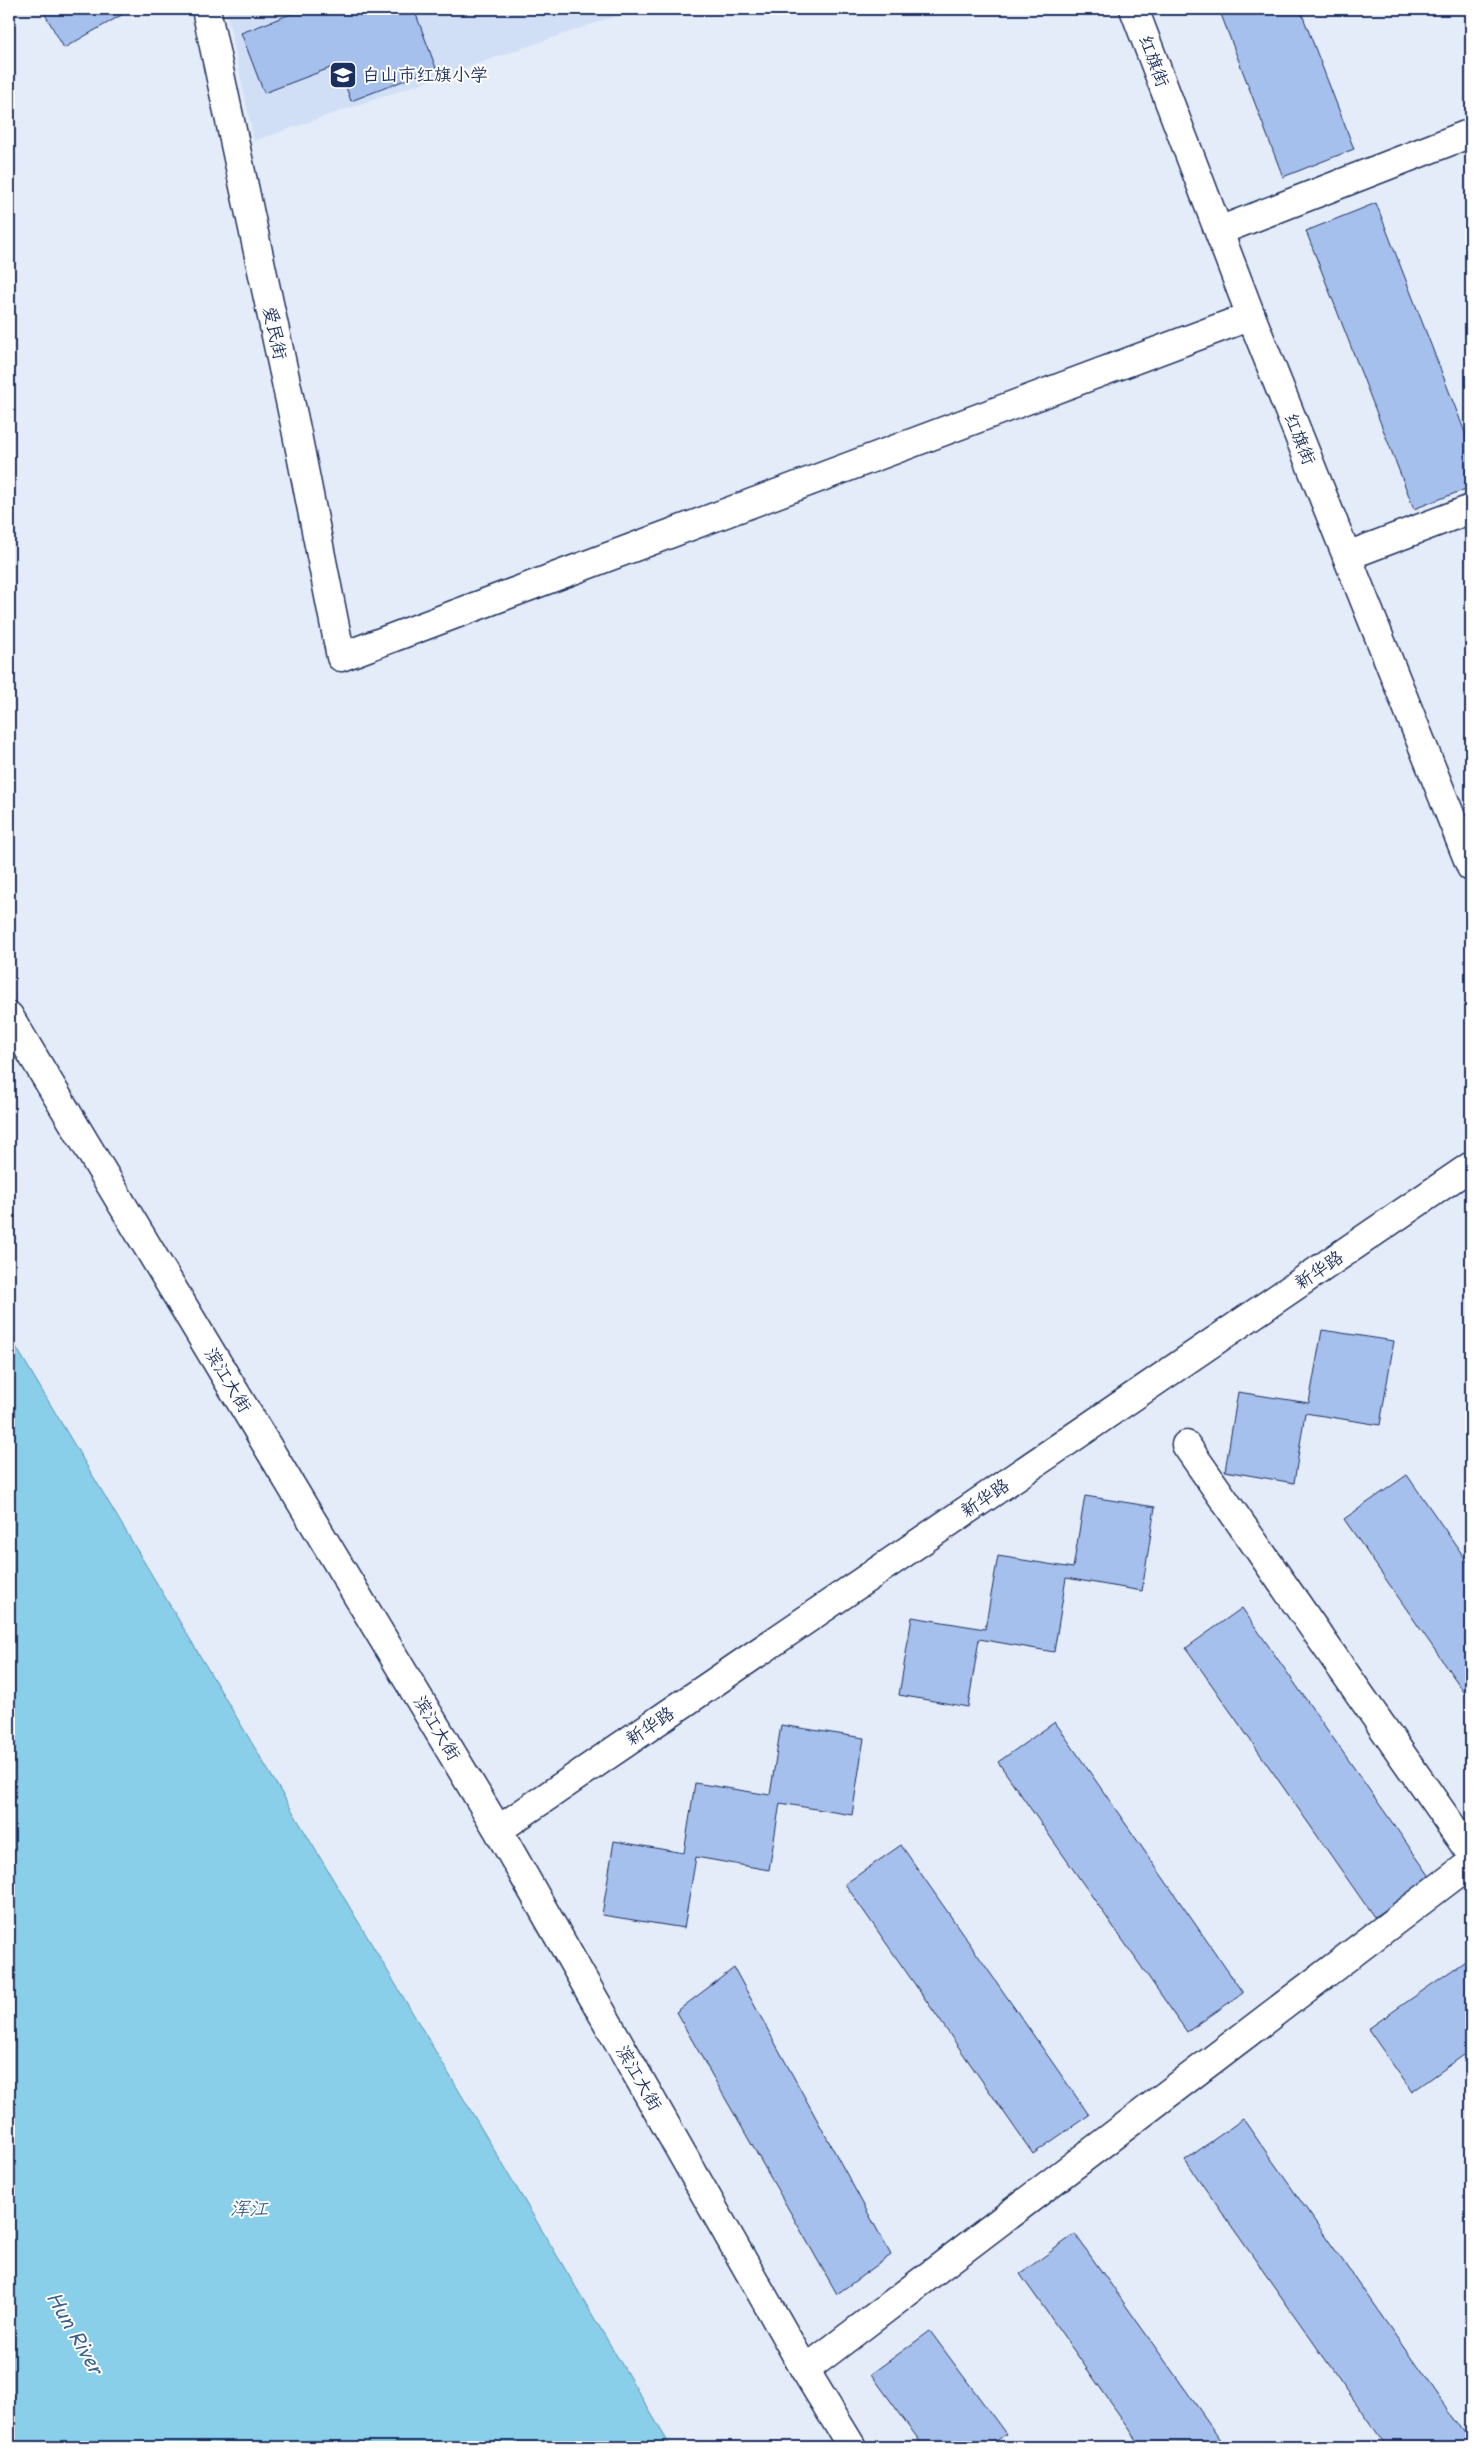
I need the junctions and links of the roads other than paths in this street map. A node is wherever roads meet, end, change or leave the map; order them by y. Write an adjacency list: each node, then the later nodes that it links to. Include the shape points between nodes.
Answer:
1 (206, 9): 5 (street, 爱民街, via 341,657)
2 (1134, 9): 4 (street, 红旗街)
3 (1471, 133): 4 (street)
4 (1219, 231): 5 (street, 红旗街)
5 (1251, 316): 7 (street, 红旗街)
6 (1471, 509): 7 (street)
7 (1347, 556): 8 (street, 红旗街)
8 (1471, 867)
9 (9, 1016): 12 (street, 滨江大街)
10 (1471, 1166): 12 (street, 新华路)
11 (1186, 1445): 13 (street)
12 (498, 1830): 15 (street, 滨江大街)
13 (1471, 1854)
14 (1471, 1863): 15 (street)
15 (805, 2370): 16 (street, 滨江大街)
16 (852, 2447)

